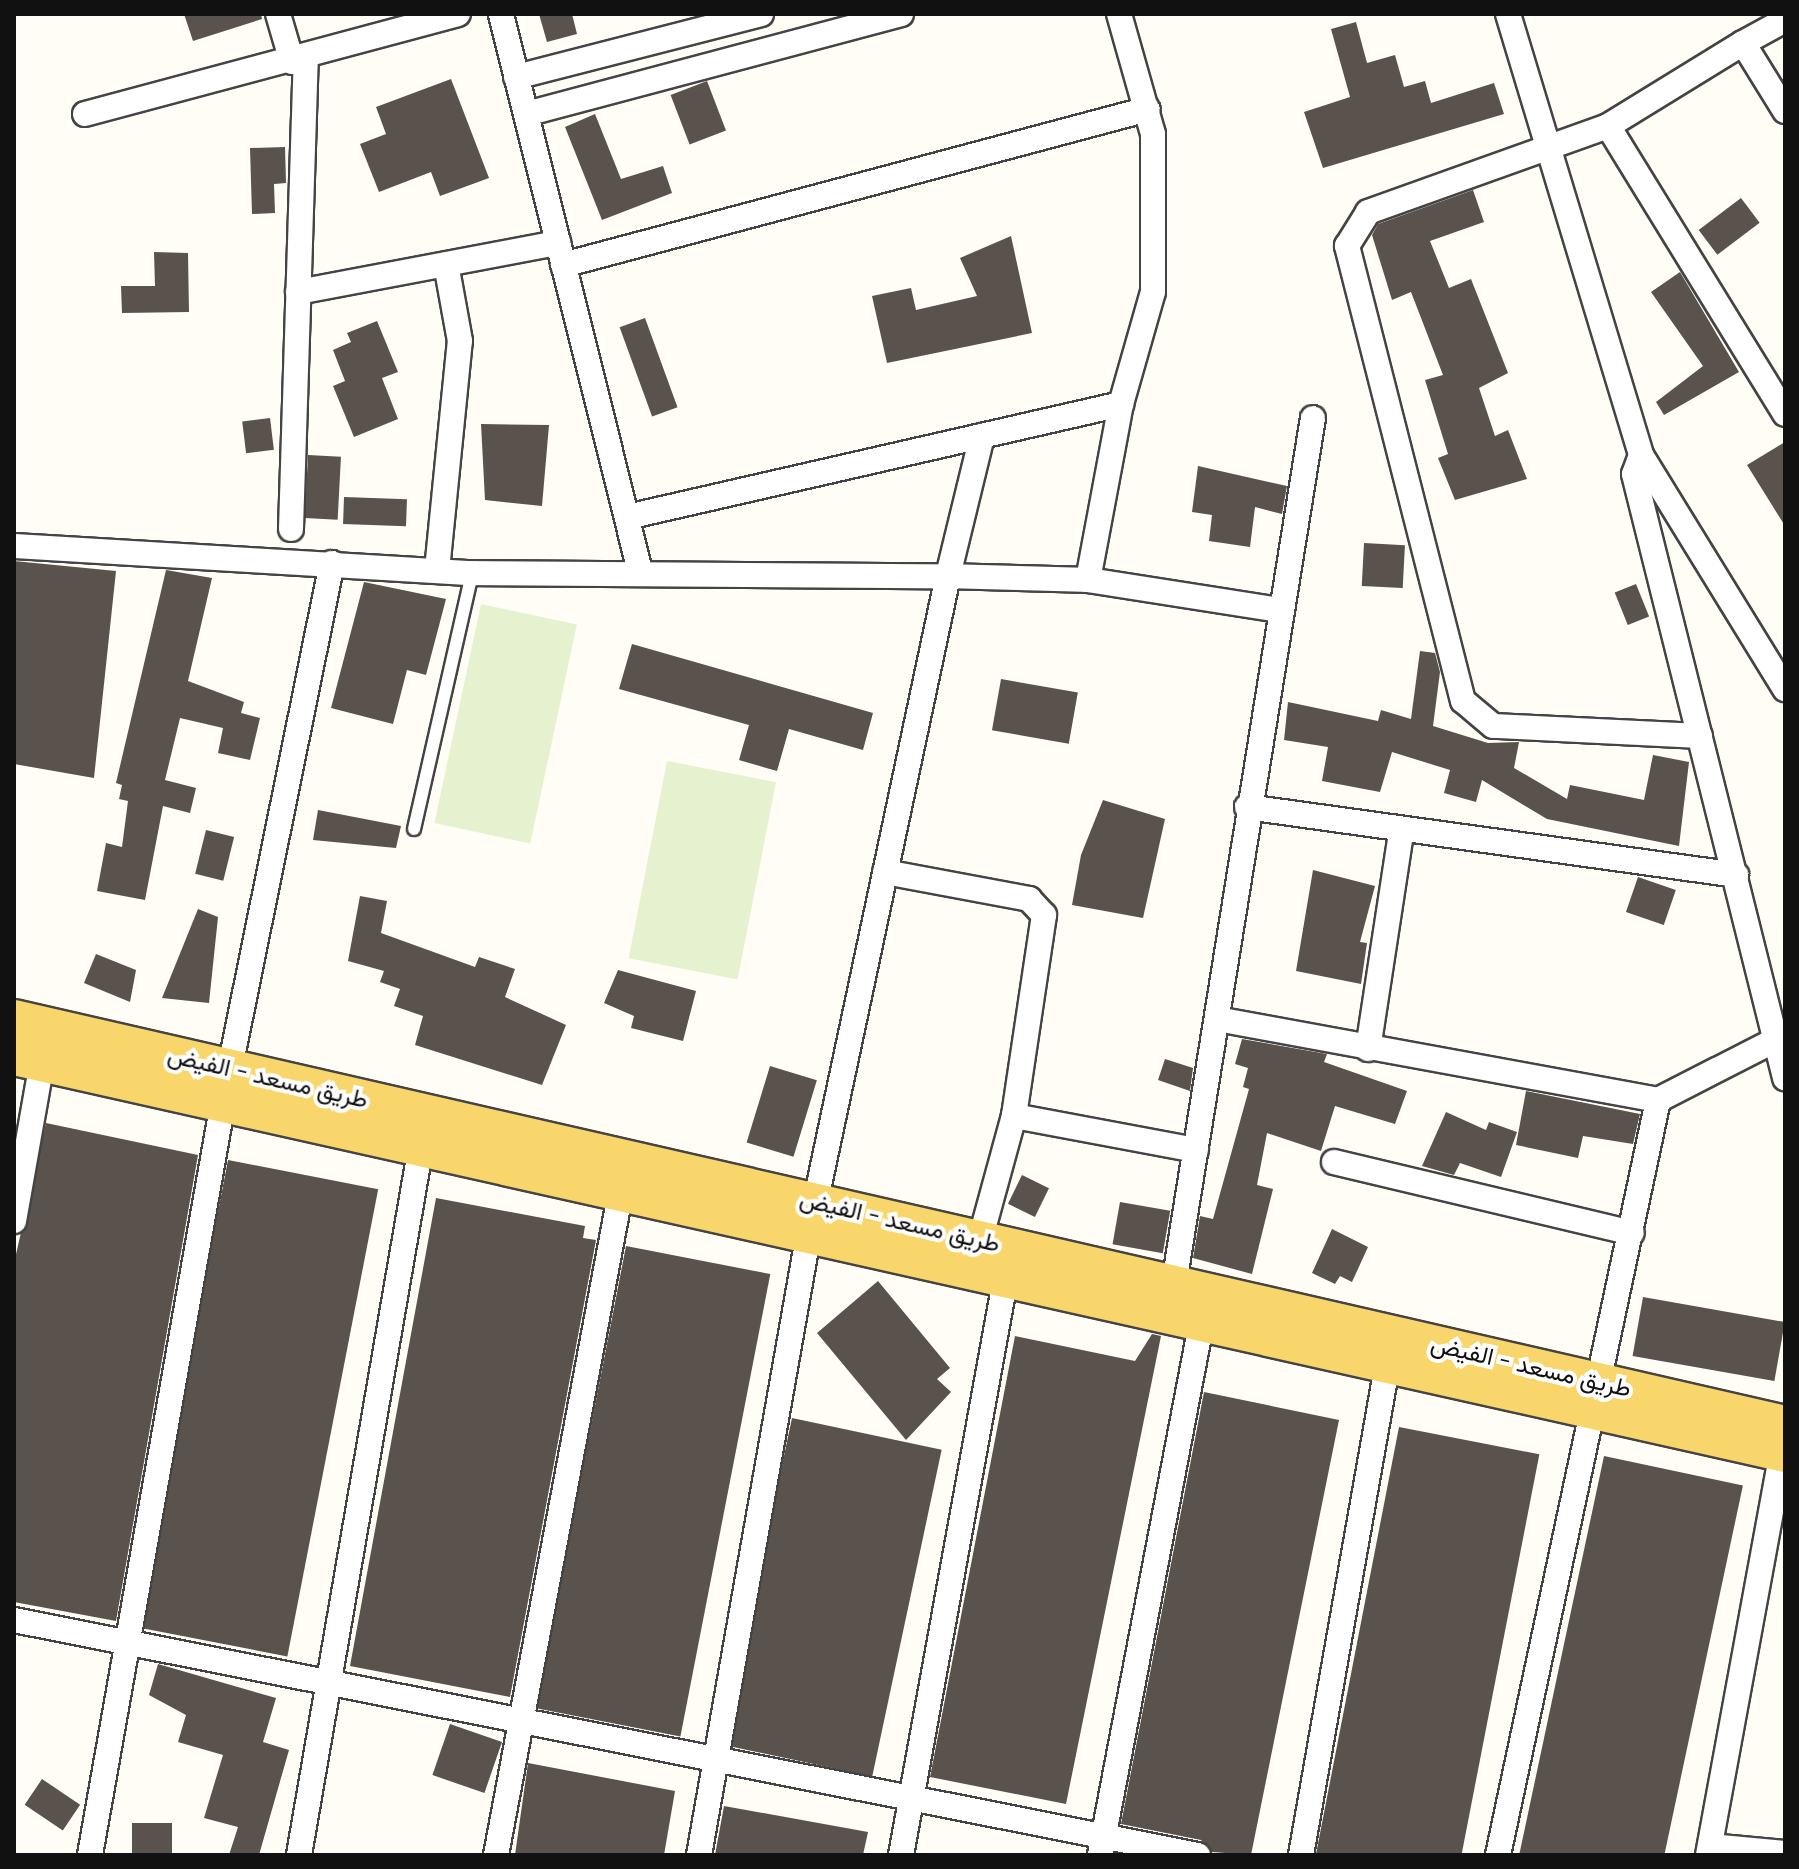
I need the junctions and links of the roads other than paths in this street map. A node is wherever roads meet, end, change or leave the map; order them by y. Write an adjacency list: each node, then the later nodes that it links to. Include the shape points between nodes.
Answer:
1 (278, 14): 12 (street)
2 (458, 14): 12 (street)
3 (501, 14): 13 (street)
4 (761, 14): 8 (street)
5 (1119, 14): 14 (street)
6 (1508, 14): 19 (street)
7 (888, 16): 11 (street)
8 (721, 19): 11 (street); 13 (street)
9 (1785, 20): 10 (street)
10 (1743, 43): 15 (street); 18 (street)
11 (731, 59): 17 (street)
12 (299, 61): 16 (street); 22 (street)
13 (516, 77): 17 (street)
14 (1148, 109): 20 (street); 24 (street, via 1153,292)
15 (1785, 111)
16 (85, 114)
17 (526, 114): 20 (street)
18 (1608, 126): 19 (street); 23 (street)
19 (1546, 152): 28 (street); 40 (street, via 1368,212 1347,246 1463,701 1493,726)
20 (561, 254): 21 (street); 29 (street)
21 (446, 264): 22 (street); 33 (street, via 460,341)
22 (298, 292): 30 (street)
23 (1778, 389): 25 (street)
24 (1121, 404): 27 (street); 37 (street)
25 (1785, 414)
26 (1313, 418): 38 (street)
27 (982, 436): 29 (street); 36 (street)
28 (1641, 455): 39 (street); 40 (street, via 1634,474)
29 (627, 517): 34 (street)
30 (291, 529)
31 (14, 546): 32 (street)
32 (332, 563): 33 (street); 52 (street)
33 (437, 570): 35 (street)
34 (640, 571): 35 (street); 36 (street)
35 (472, 573): 42 (lane)
36 (948, 576): 37 (street); 44 (street)
37 (1088, 580): 38 (street)
38 (1280, 610): 41 (street)
39 (1785, 689)
40 (1700, 736): 45 (street)
41 (1247, 807): 43 (street); 47 (street)
42 (414, 829)
43 (1401, 833): 45 (street); 49 (street)
44 (885, 872): 54 (street, via 1029,899 1044,915); 59 (street)
45 (1736, 875): 48 (street)
46 (14, 1019): 52 (main road, طريق مسعد - الفيض)
47 (1217, 1019): 49 (street); 56 (street)
48 (1780, 1038): 51 (street); 53 (street)
49 (1368, 1049): 53 (street)
50 (28, 1059): 52 (main road, طريق مسعد - الفيض); 60 (street)
51 (1785, 1078)
52 (226, 1085): 55 (main road, طريق مسعد - الفيض); 59 (main road, طريق مسعد - الفيض); 70 (street)
53 (1658, 1100): 61 (street)
54 (1014, 1116): 56 (street); 62 (street)
55 (421, 1146): 58 (main road, طريق مسعد - الفيض); 71 (street)
56 (1196, 1150): 64 (street)
57 (1334, 1162): 61 (street)
58 (621, 1190): 59 (main road, طريق مسعد - الفيض); 72 (street)
59 (812, 1217): 62 (main road, طريق مسعد - الفيض); 63 (main road, طريق مسعد - الفيض); 73 (street)
60 (14, 1221)
61 (1632, 1233): 66 (street)
62 (980, 1240): 64 (main road, طريق مسعد - الفيض)
63 (1006, 1276): 64 (main road, طريق مسعد - الفيض); 74 (street)
64 (1182, 1305): 65 (main road, طريق مسعد - الفيض); 66 (main road, طريق مسعد - الفيض); 75 (street)
65 (1388, 1361): 66 (main road, طريق مسعد - الفيض); 84 (street)
66 (1596, 1396): 67 (main road, طريق مسعد - الفيض); 85 (street)
67 (1784, 1440): 68 (street)
68 (1779, 1507): 76 (street)
69 (14, 1620): 70 (street)
70 (132, 1644): 71 (street); 78 (street)
71 (329, 1682): 72 (street); 79 (street)
72 (521, 1721): 73 (street); 80 (street)
73 (717, 1760): 74 (street); 81 (street)
74 (910, 1798): 75 (street); 82 (street)
75 (1101, 1846): 83 (street)
76 (1709, 1850): 77 (street)
77 (1785, 1853)
78 (90, 1855)
79 (299, 1855)
80 (496, 1855)
81 (699, 1855)
82 (901, 1855)
83 (1198, 1855)
84 (1301, 1855)
85 (1498, 1855)

